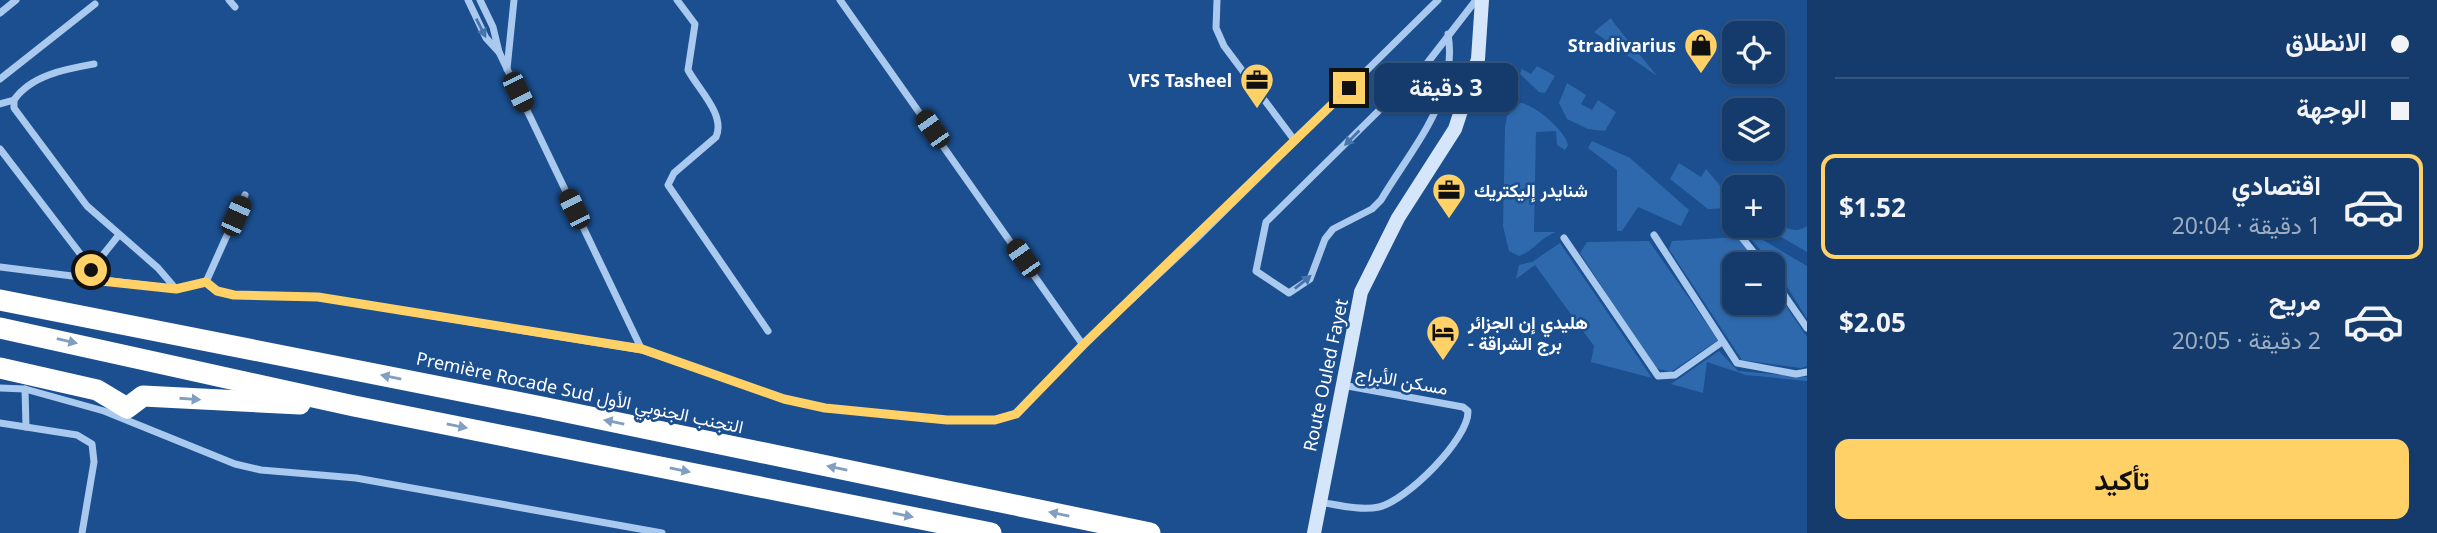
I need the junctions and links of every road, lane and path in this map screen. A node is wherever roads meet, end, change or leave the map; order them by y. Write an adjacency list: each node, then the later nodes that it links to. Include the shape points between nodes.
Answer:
1 (16, 0): 14 (street)
2 (229, 0): 13 (street)
3 (468, 0): 16 (street, one-way to 16, via 486,38)
4 (480, 0): 16 (street)
5 (514, 0): 18 (street)
6 (677, 0): 39 (street, via 695,24 688,70 720,129 674,173 668,185)
7 (840, 0): 43 (street)
8 (1217, 0): 22 (street, via 1216,28 1224,47)
9 (1438, 0): 22 (street)
10 (1476, 0): 15 (street)
11 (1482, 0): 47 (main road, Route Ouled Fayet, via 1478,59 1469,93 1454,129 1398,218 1361,292)
12 (95, 4): 19 (street)
13 (235, 8)
14 (0, 13)
15 (1448, 34): 15 (street, one-way to 15, via 1428,62 1266,222 1256,271 1289,293 1310,279 1333,229 1381,200 1438,106 1451,63)
16 (499, 52): 18 (street)
17 (94, 64): 20 (street, via 39,79 21,89)
18 (507, 69): 44 (street)
19 (0, 79)
20 (14, 100): 21 (street); 26 (street, via 14,108 87,206)
21 (0, 104)
22 (1295, 141): 43 (street)
23 (0, 149): 31 (street)
24 (245, 195): 33 (street)
25 (1654, 235): 42 (street)
26 (118, 236): 31 (street); 34 (street)
27 (1742, 238): 29 (street)
28 (1564, 239): 42 (street, via 1658,376 1675,375)
29 (1753, 252)
30 (0, 267): 32 (street)
31 (91, 270): 32 (street)
32 (101, 281): 34 (street)
33 (206, 282): 34 (street); 44 (street, via 217,291 234,295 318,297)
34 (176, 289)
35 (1785, 296): 38 (street)
36 (0, 299): 58 (highway, Première Rocade Sud التجنب الجنوبي الأول, one-way to 36)
37 (0, 328): 41 (highway)
38 (1807, 328)
39 (768, 331)
40 (0, 334): 41 (highway)
41 (35, 334): 50 (highway, one-way to 50)
42 (1722, 342): 46 (street, via 1743,366)
43 (1083, 345): 44 (street, via 1016,414 974,421 825,408 784,399)
44 (642, 349)
45 (0, 368): 51 (highway, via 97,390)
46 (1807, 372)
47 (1341, 385): 54 (main road, Route Ouled Fayet); 54 (street, مسكن الأبراج, via 1463,407 1468,416 1463,432 1396,502 1377,508)
48 (0, 388): 49 (street)
49 (25, 389): 51 (street); 53 (street)
50 (354, 406): 51 (highway, one-way to 50, via 143,396); 57 (highway, one-way to 57)
51 (125, 412): 56 (street, via 226,461 261,470 356,478)
52 (0, 423): 53 (street)
53 (26, 427): 55 (street, via 77,435 92,444 94,462)
54 (1320, 502): 59 (main road, Route Ouled Fayet)
55 (82, 533)
56 (663, 533)
57 (991, 533)
58 (1150, 533)
59 (1314, 533)

